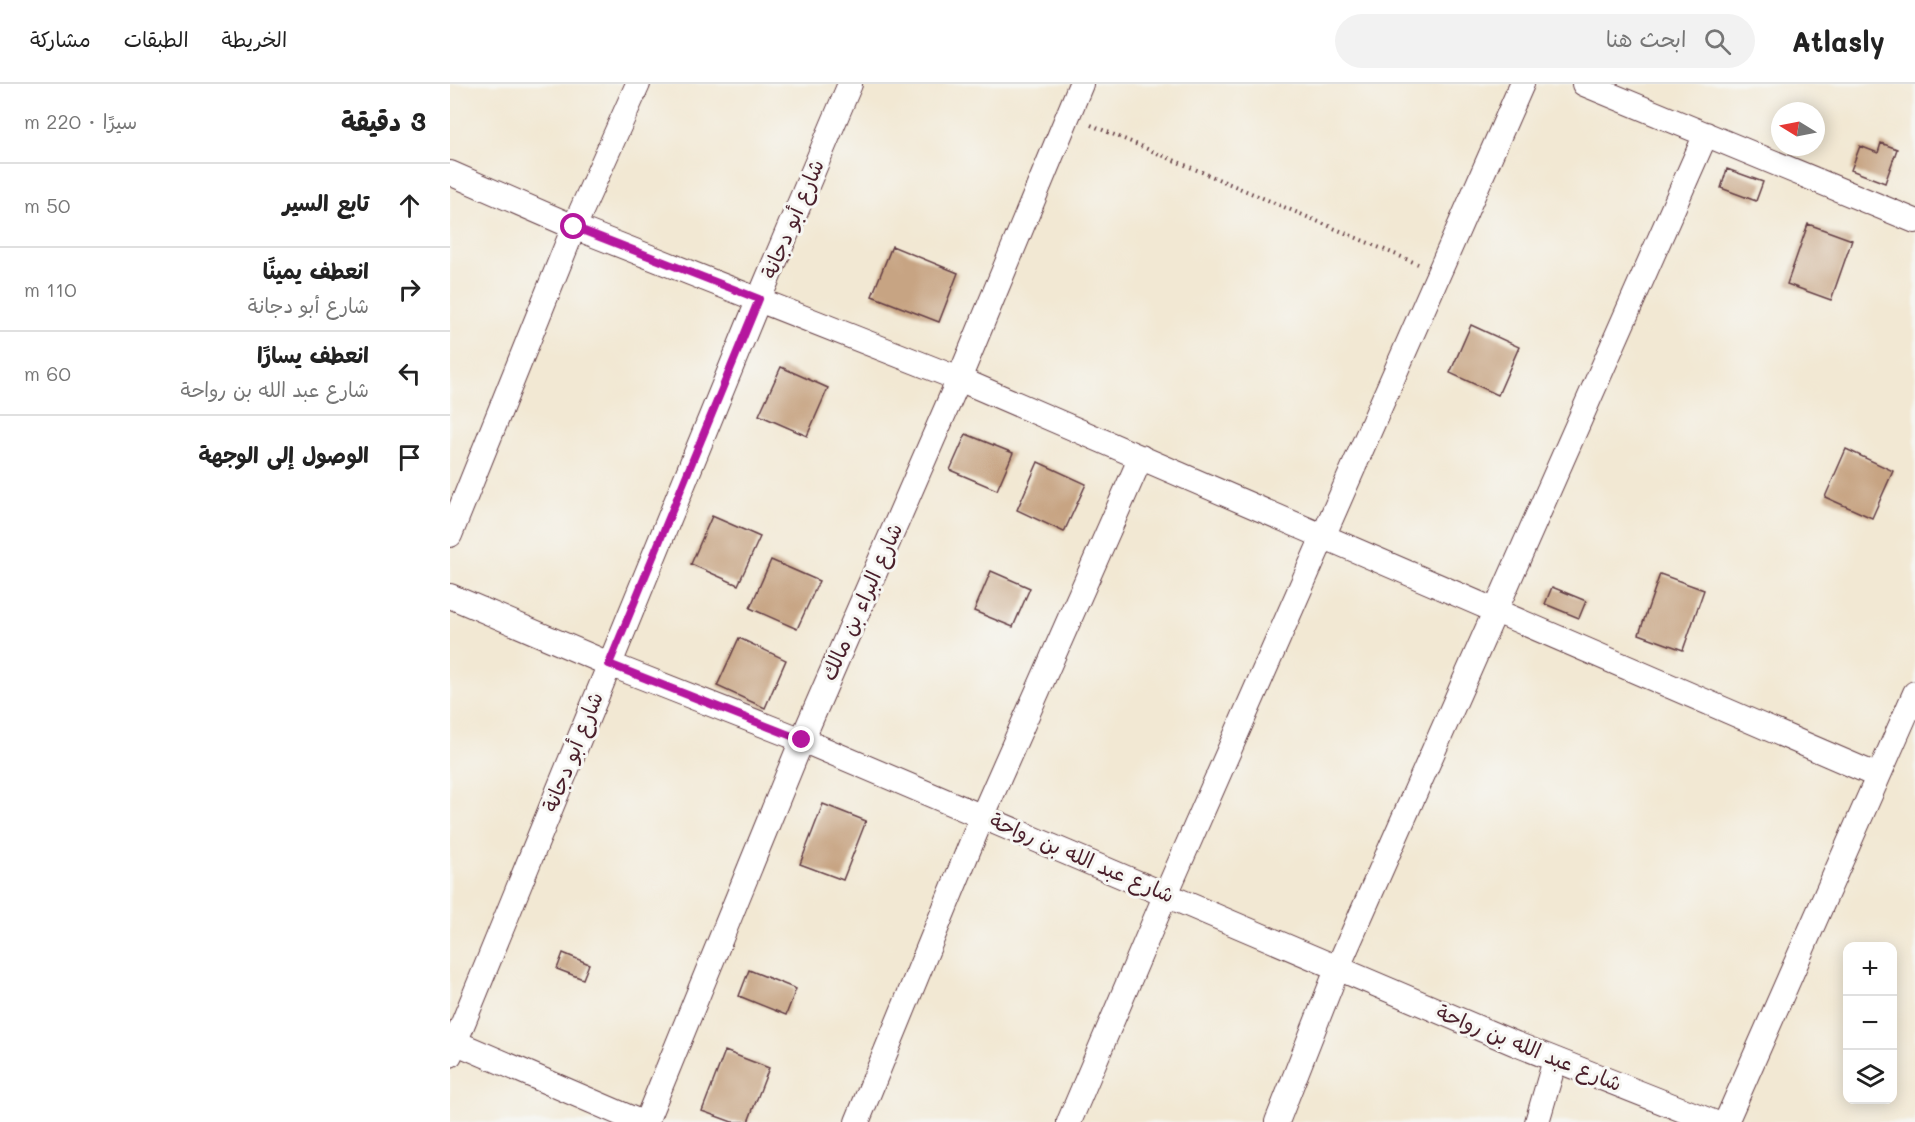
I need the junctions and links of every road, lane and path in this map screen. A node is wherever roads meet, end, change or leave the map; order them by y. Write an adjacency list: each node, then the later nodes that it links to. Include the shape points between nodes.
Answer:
1 (638, 84): 10 (street)
2 (850, 84): 12 (street, شارع أبو دجانة)
3 (1081, 84): 6 (street, شارع البراء بن مالك)
4 (1522, 84): 11 (street)
5 (1584, 84): 7 (street)
6 (1068, 115): 11 (path); 13 (street, شارع البراء بن مالك)
7 (1706, 134): 9 (street); 18 (street)
8 (450, 173): 10 (street)
9 (1915, 221)
10 (574, 227): 12 (street); 15 (street)
11 (1439, 273): 16 (street)
12 (759, 299): 13 (street); 19 (street, شارع أبو دجانة)
13 (959, 379): 14 (street); 21 (street, شارع البراء بن مالك)
14 (1141, 457): 16 (street); 23 (street)
15 (450, 535)
16 (1323, 535): 18 (street); 24 (street)
17 (450, 596): 19 (street, شارع عبد الله بن رواحة)
18 (1495, 609): 22 (street); 25 (street)
19 (609, 664): 21 (street, شارع عبد الله بن رواحة); 26 (street, شارع أبو دجانة)
20 (1915, 693): 22 (street)
21 (802, 740): 23 (street, شارع عبد الله بن رواحة); 29 (street, شارع البراء بن مالك)
22 (1878, 776): 35 (street)
23 (982, 817): 24 (street, شارع عبد الله بن رواحة); 30 (street)
24 (1166, 894): 25 (street, شارع عبد الله بن رواحة); 31 (street)
25 (1338, 967): 27 (street, شارع عبد الله بن رواحة); 32 (street)
26 (452, 1046): 28 (street)
27 (1555, 1060): 33 (street); 34 (street, شارع عبد الله بن رواحة)
28 (640, 1122)
29 (646, 1122)
30 (857, 1122)
31 (1069, 1122)
32 (1277, 1122)
33 (1537, 1122)
34 (1713, 1122)
35 (1726, 1122)

